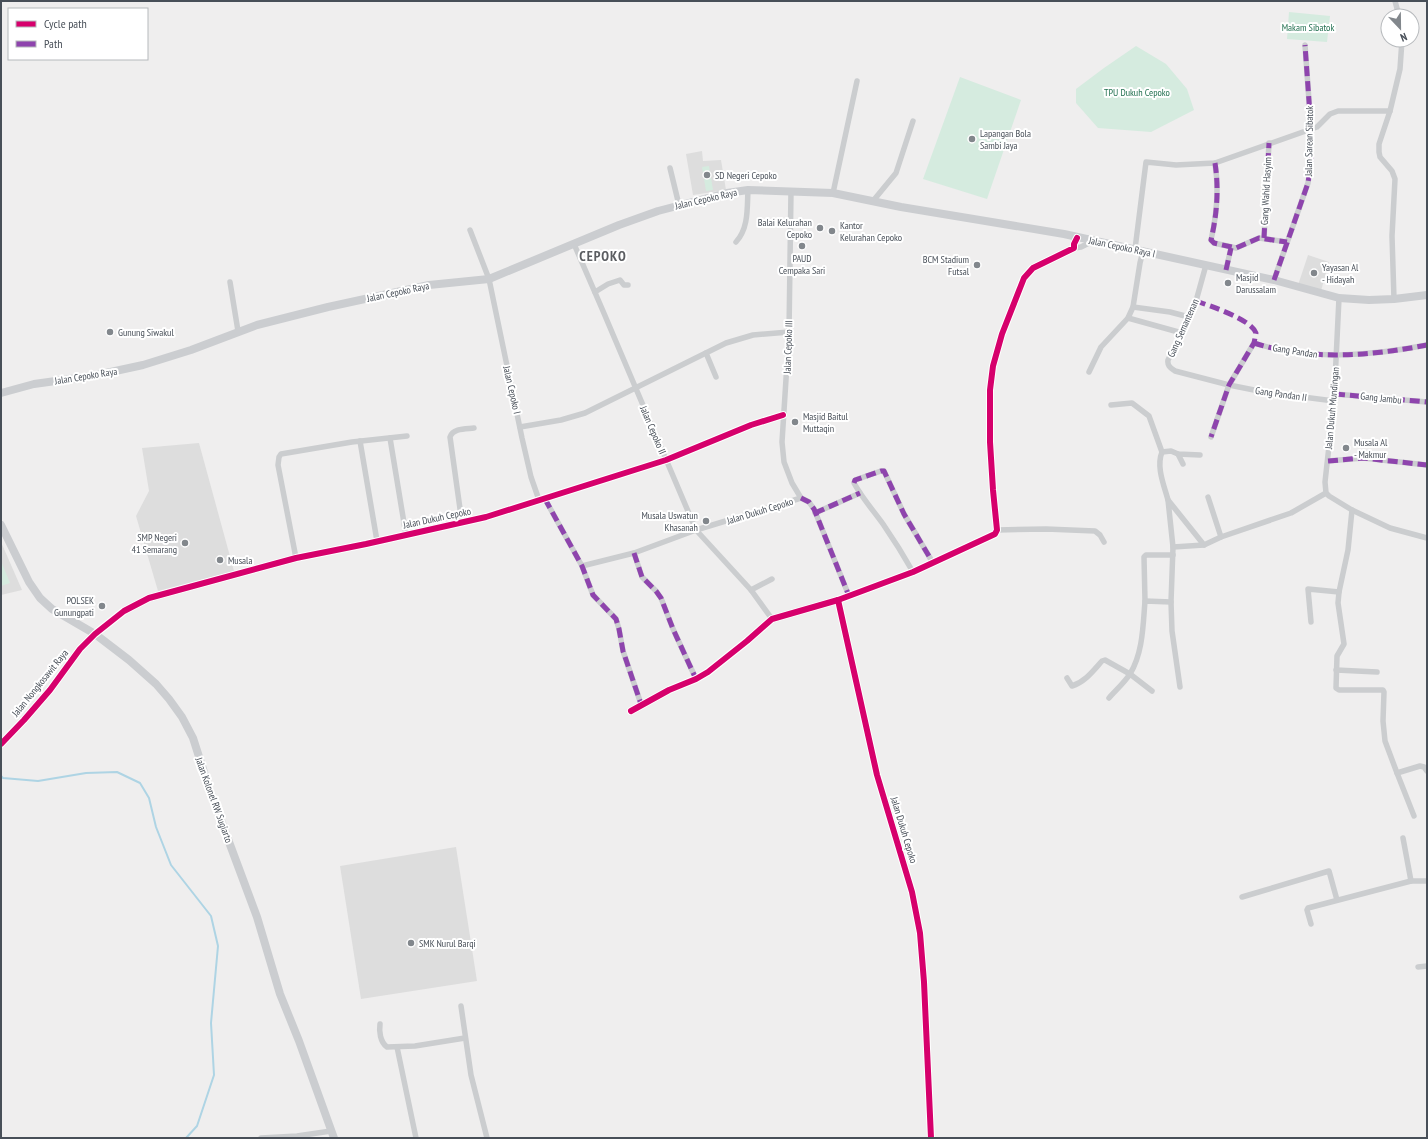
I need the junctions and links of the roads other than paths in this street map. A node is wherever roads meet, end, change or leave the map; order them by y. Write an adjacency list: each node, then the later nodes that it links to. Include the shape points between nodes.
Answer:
1 (1305, 45): 6 (street, Jalan Sarean Sibatok)
2 (1401, 48): 4 (street, via 1400,69)
3 (857, 81): 12 (street)
4 (1390, 111): 6 (street, via 1338,111); 34 (street, via 1379,152 1395,179 1392,236)
5 (913, 121): 13 (street, via 896,173)
6 (1311, 129): 7 (street); 20 (street, Jalan Sarean Sibatok, via 1308,183)
7 (1269, 143): 8 (street); 17 (street, Gang Wahid Hasyim)
8 (1215, 163): 23 (street, via 1218,191 1211,240); 24 (street, via 1176,165 1146,162)
9 (670, 168): 14 (street)
10 (748, 190): 11 (main road, Jalan Cepoko Raya); 14 (main road, Jalan Cepoko Raya); 19 (street, via 744,229)
11 (791, 191): 12 (main road, Jalan Cepoko Raya I); 39 (street, Jalan Cepoko III)
12 (832, 193): 13 (main road, Jalan Cepoko Raya I)
13 (872, 201): 16 (main road, Jalan Cepoko Raya I)
14 (680, 205): 21 (main road, Jalan Cepoko Raya, via 619,225)
15 (470, 230): 27 (street)
16 (1077, 238): 18 (main road, Jalan Cepoko Raya I); 22 (street)
17 (1264, 238): 20 (street); 23 (street)
18 (1093, 241): 22 (street); 24 (main road, Jalan Cepoko Raya I)
19 (736, 242)
20 (1287, 242): 28 (street, Jalan Sarean Sibatok)
21 (574, 244): 27 (main road, Jalan Cepoko Raya); 31 (street, Jalan Cepoko II)
22 (1074, 248): 78 (street, via 1033,268 1024,278 1002,334 993,366 990,390 990,442)
23 (1231, 248): 26 (street)
24 (1139, 250): 25 (main road, Jalan Cepoko Raya I); 35 (street, via 1140,263)
25 (1206, 265): 26 (main road, Jalan Cepoko Raya I); 37 (street, Gang Semantenan)
26 (1226, 270): 28 (main road, Jalan Cepoko Raya I)
27 (489, 279): 38 (main road, Jalan Cepoko Raya, via 406,289 276,319); 54 (street, Jalan Cepoko I)
28 (1274, 280): 33 (main road, Jalan Cepoko Raya I)
29 (230, 282): 38 (street)
30 (628, 285): 31 (street, via 625,286 618,280)
31 (595, 292): 47 (street, Jalan Cepoko II)
32 (1427, 295): 34 (main road, Jalan Cepoko Raya I)
33 (1339, 298): 34 (main road, Jalan Cepoko Raya I); 43 (street, Jalan Dukuh Mundingan)
34 (1394, 300)
35 (1133, 307): 36 (street); 37 (street, via 1170,312)
36 (1128, 318): 40 (street); 44 (street, via 1101,347)
37 (1189, 318): 40 (street, Gang Semantenan)
38 (238, 331): 48 (main road, Jalan Cepoko Raya, via 191,350 143,365 92,376 29,385)
39 (789, 332): 42 (street, via 753,335 726,343); 53 (street, Jalan Cepoko III)
40 (1182, 333): 46 (street, Gang Semantenan, via 1168,360 1170,368)
41 (1427, 345): 43 (street, Jalan Dukuh Mundingan)
42 (706, 353): 45 (street); 47 (street)
43 (1336, 356): 46 (street, Gang Pandan, via 1290,352 1254,343); 49 (street, Jalan Dukuh Mundingan)
44 (1089, 372)
45 (716, 377)
46 (1229, 386): 50 (street, Gang Pandan II); 57 (street)
47 (635, 387): 54 (street, via 585,413); 63 (street, Jalan Cepoko II)
48 (1, 393)
49 (1335, 394): 50 (street, Jalan Dukuh Mundingan); 51 (street, Gang Jambu)
50 (1334, 401): 64 (street, Jalan Dukuh Mundingan)
51 (1427, 402)
52 (1112, 405): 60 (street, via 1132,403 1149,416)
53 (784, 415): 63 (street, Jalan Dukuh Cepoko, via 751,425); 70 (street, Jalan Cepoko III, via 784,462)
54 (520, 427): 71 (street, Jalan Cepoko I, via 531,477)
55 (474, 428): 75 (street, via 455,430 450,437)
56 (407, 436): 58 (street)
57 (1211, 437)
58 (390, 438): 59 (street); 79 (street)
59 (360, 441): 82 (street); 88 (street, via 281,454 279,457 278,465)
60 (1162, 452): 61 (street, via 1171,451); 72 (street, via 1159,465)
61 (1178, 454): 62 (street); 65 (street)
62 (1200, 455)
63 (666, 460): 71 (street, Jalan Dukuh Cepoko); 77 (street, Jalan Cepoko II)
64 (1328, 461): 66 (street, Jalan Dukuh Mundingan, via 1362,458); 67 (street, Jalan Dukuh Mundingan)
65 (1183, 464)
66 (1427, 465)
67 (1326, 492): 73 (street); 80 (street, via 1291,514)
68 (860, 493): 74 (street); 89 (street, via 854,483 855,480 884,471 904,514); 91 (street)
69 (1208, 497): 80 (street)
70 (801, 498): 74 (street, Jalan Cepoko III, via 809,502); 77 (street, Jalan Dukuh Cepoko)
71 (542, 500): 75 (street, Jalan Dukuh Cepoko); 90 (street)
72 (1168, 500): 84 (street); 85 (street)
73 (1352, 510): 81 (street, via 1390,528); 94 (street, via 1348,550)
74 (815, 512): 95 (street)
75 (462, 523): 79 (street, Jalan Dukuh Cepoko)
76 (1, 525): 101 (main road, Jalan Kolonel RW Sugiarto, via 28,582 40,598 52,609)
77 (696, 530): 86 (street, Jalan Dukuh Cepoko); 93 (street, Jalan Cepoko II)
78 (997, 530): 83 (street, via 1095,532); 89 (street, via 989,538)
79 (406, 535): 82 (street, Jalan Dukuh Cepoko)
80 (1221, 537): 84 (street)
81 (1427, 538)
82 (377, 541): 88 (street, Jalan Dukuh Cepoko)
83 (1104, 542)
84 (1204, 545): 85 (street)
85 (1173, 547): 87 (street)
86 (634, 553): 90 (street, Jalan Dukuh Cepoko); 106 (street, via 642,577 661,598)
87 (1173, 555): 97 (street, via 1144,557); 98 (street)
88 (296, 558): 101 (street, Jalan Dukuh Cepoko, via 149,598 124,611)
89 (933, 562): 91 (street)
90 (582, 566): 110 (street, via 593,595 618,623 622,651)
91 (913, 572): 95 (street)
92 (772, 579): 93 (street)
93 (751, 590): 99 (street, Jalan Cepoko II)
94 (1339, 592): 100 (street, via 1308,589); 102 (street, via 1338,604 1344,644 1337,656)
95 (849, 596): 96 (street)
96 (838, 600): 99 (street); 132 (street, Jalan Dukuh Cepoko, via 877,775 912,892 920,933)
97 (1145, 601): 98 (street); 104 (street, via 1138,658)
98 (1171, 602): 107 (street, via 1172,631)
99 (772, 619): 106 (street)
100 (1311, 622)
101 (95, 634): 112 (street, Jalan Nongkosawit Raya, via 80,649 50,690); 128 (main road, Jalan Kolonel RW Sugiarto, via 156,684 177,711 193,738 257,917 280,994)
102 (1336, 670): 103 (street); 114 (street, via 1337,689 1383,690 1384,741)
103 (1377, 672)
104 (1130, 674): 105 (street, via 1105,660 1079,684 1072,686); 108 (street); 109 (street)
105 (1067, 678)
106 (696, 679): 110 (street)
107 (1180, 687)
108 (1152, 691)
109 (1109, 698)
110 (641, 704): 111 (street)
111 (631, 711)
112 (1, 744)
113 (1427, 771): 114 (street, via 1420,766)
114 (1397, 773): 115 (street)
115 (1414, 816)
116 (1403, 838): 118 (street)
117 (1427, 881): 118 (street)
118 (1411, 882): 120 (street)
119 (1242, 897): 120 (street, via 1329,871)
120 (1337, 900): 121 (street, via 1308,908)
121 (1311, 924)
122 (1427, 966): 123 (street)
123 (1418, 967)
124 (461, 1006): 126 (street)
125 (380, 1024): 127 (street, via 384,1044 387,1047)
126 (465, 1038): 127 (street); 131 (street, via 471,1075)
127 (397, 1047): 130 (street)
128 (333, 1134): 129 (street)
129 (261, 1138)
130 (416, 1138)
131 (487, 1138)
132 (931, 1138)

